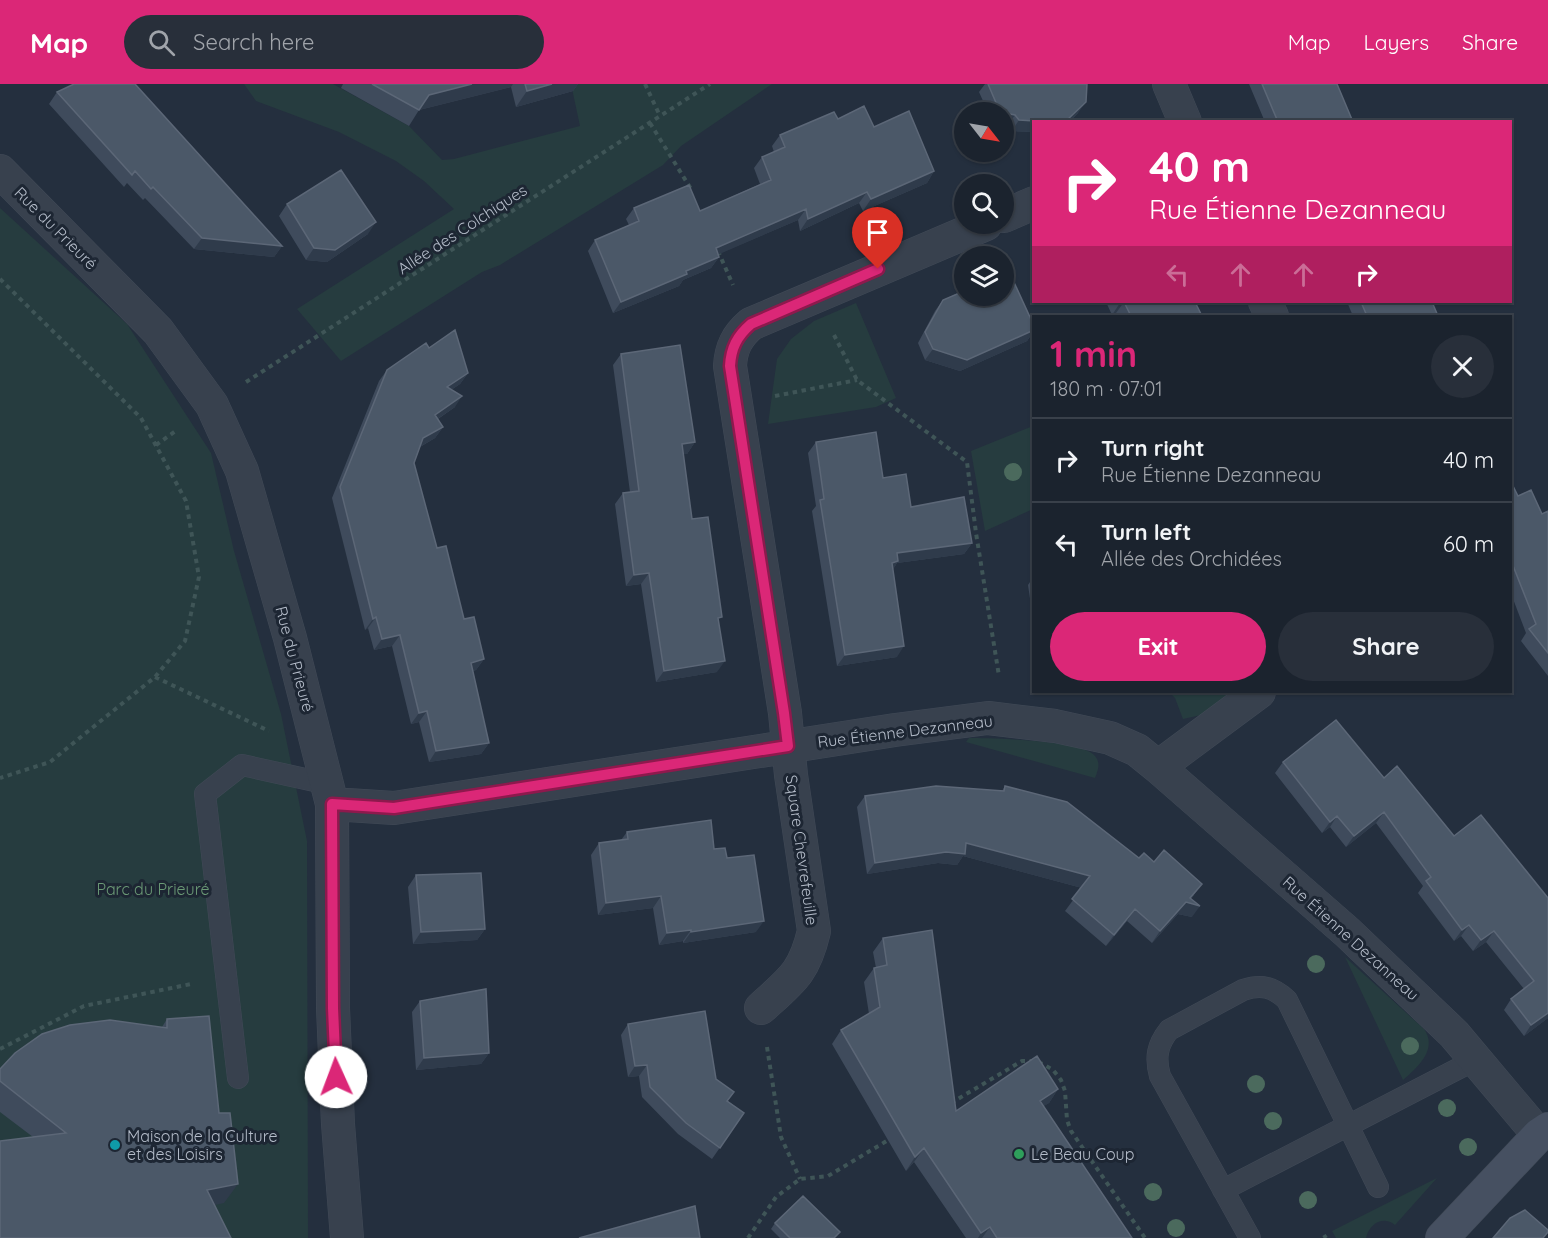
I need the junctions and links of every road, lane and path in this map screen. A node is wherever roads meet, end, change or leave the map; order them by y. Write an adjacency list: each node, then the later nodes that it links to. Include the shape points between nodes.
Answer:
1 (645, 84): 4 (path)
2 (710, 84): 4 (path, Allée des Colchiques)
3 (1169, 84): 5 (street)
4 (660, 116): 6 (path, Allée des Colchiques)
5 (1184, 120)
6 (650, 123): 8 (path); 17 (path, Allée des Colchiques)
7 (0, 171): 26 (street, Rue du Prieuré, via 158,331 212,405 242,471)
8 (693, 196)
9 (1032, 204): 10 (street)
10 (1014, 212)
11 (962, 234): 14 (street)
12 (715, 245): 15 (path)
13 (0, 279): 20 (path, via 141,418 186,501 199,577 185,641)
14 (814, 297): 15 (street); 16 (path)
15 (751, 324): 18 (street, Square Chevrefeuille, via 730,354)
16 (857, 380): 18 (path); 19 (path, via 966,462)
17 (240, 386)
18 (736, 404): 23 (street, Square Chevrefeuille)
19 (999, 676)
20 (155, 677): 22 (path); 25 (path, via 50,762)
21 (1258, 693): 24 (street)
22 (274, 733)
23 (788, 746): 24 (street, Rue Étienne Dezanneau, via 988,718 1110,738 1137,750); 26 (street, Rue Étienne Dezanneau, via 394,808); 28 (street, Square Chevrefeuille, via 814,931 796,976)
24 (1158, 767): 31 (street, Rue Étienne Dezanneau, via 1347,932 1454,1034)
25 (0, 778)
26 (330, 794): 27 (lane, via 242,765 205,794); 40 (street, Rue du Prieuré, via 333,1008)
27 (226, 976): 30 (path, via 84,1006); 32 (lane)
28 (761, 1008)
29 (767, 1042): 37 (path, via 781,1137)
30 (0, 1049)
31 (1475, 1060): 34 (lane); 35 (street, Rue Étienne Dezanneau)
32 (238, 1077)
33 (950, 1103): 42 (path, via 1022,1060 1053,1070 1065,1091 1066,1120 1071,1131)
34 (1349, 1125): 38 (lane); 39 (lane); 39 (lane, via 1287,1000 1268,987 1243,990 1169,1030 1161,1039 1156,1063)
35 (1543, 1132): 44 (street)
36 (899, 1133): 37 (path, via 828,1176)
37 (800, 1179): 41 (path, via 776,1197)
38 (1378, 1187)
39 (1223, 1190): 43 (lane)
40 (347, 1238)
41 (748, 1238)
42 (1145, 1238)
43 (1250, 1238)
44 (1442, 1238)

